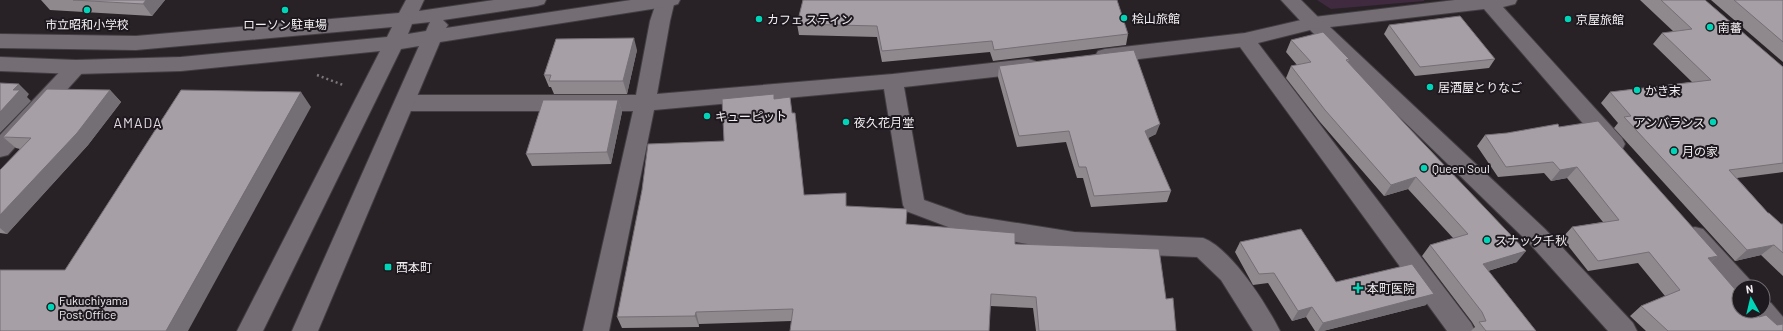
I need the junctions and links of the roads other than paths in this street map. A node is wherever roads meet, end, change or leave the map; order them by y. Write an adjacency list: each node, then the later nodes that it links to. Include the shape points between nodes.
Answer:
1 (537, 0): 5 (street)
2 (667, 0): 8 (street); 18 (street, via 660,21)
3 (1290, 0): 7 (street)
4 (1498, 1): 7 (street); 20 (street)
5 (446, 7): 6 (street); 8 (street)
6 (410, 10): 10 (street, via 136,43); 11 (street)
7 (1314, 23): 9 (street); 29 (street, via 1537,236)
8 (434, 36): 11 (street); 17 (street)
9 (1245, 40): 12 (street); 28 (street)
10 (0, 41)
11 (393, 43): 15 (street, via 181,64); 24 (street)
12 (1089, 58)
13 (1050, 63): 16 (street)
14 (0, 64): 15 (street)
15 (76, 67): 19 (street)
16 (893, 81): 18 (street); 27 (street, via 914,205 964,224 1074,242 1203,248 1230,273)
17 (406, 103): 18 (street); 25 (street)
18 (645, 103): 26 (street)
19 (0, 149)
20 (1626, 157)
21 (1683, 222): 22 (street)
22 (1734, 279)
23 (1769, 319): 30 (street)
24 (250, 331)
25 (305, 331)
26 (596, 331)
27 (1267, 331)
28 (1462, 331)
29 (1624, 331)
30 (1780, 331)

